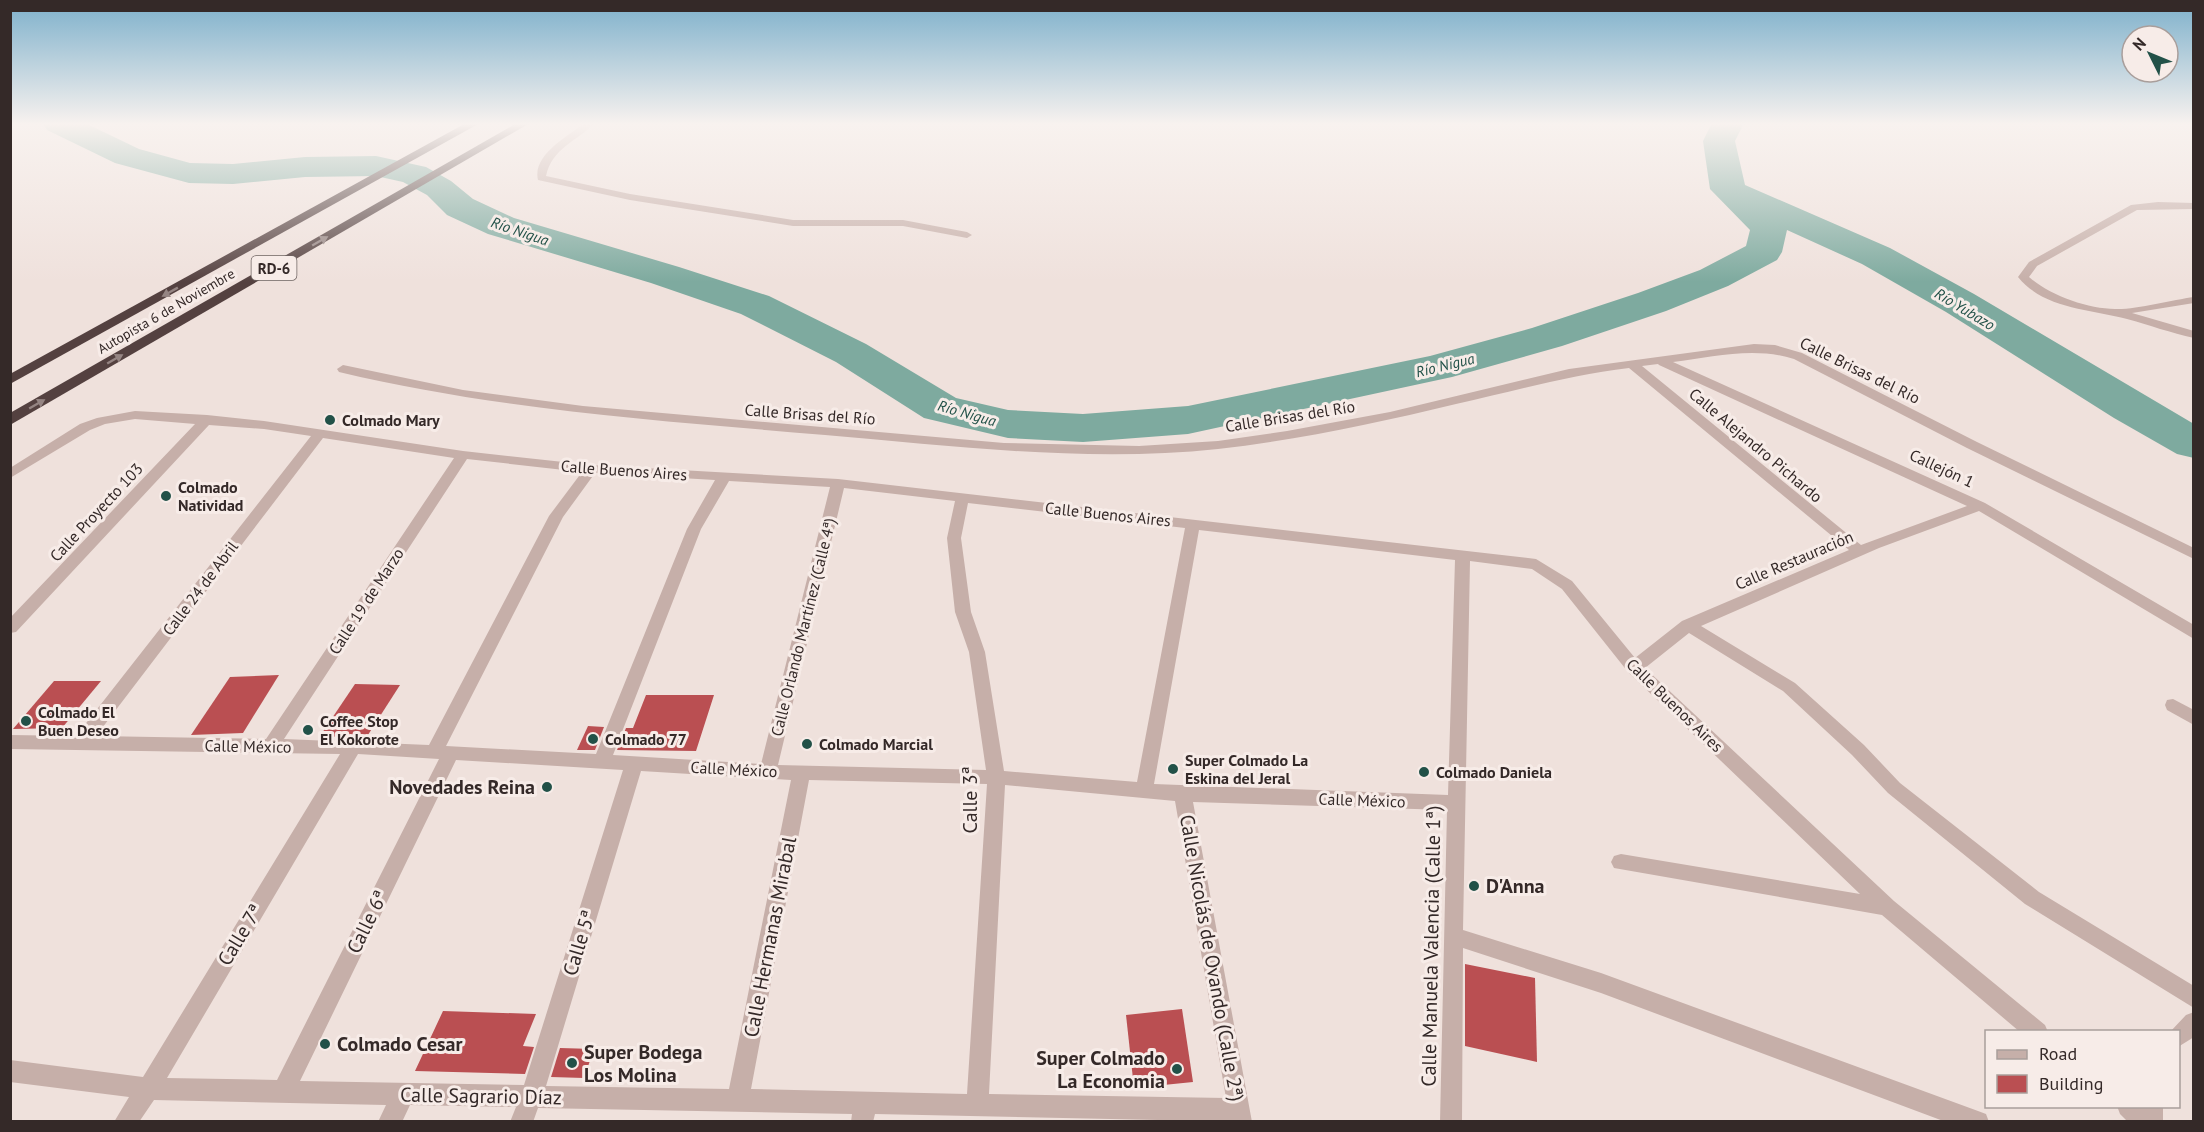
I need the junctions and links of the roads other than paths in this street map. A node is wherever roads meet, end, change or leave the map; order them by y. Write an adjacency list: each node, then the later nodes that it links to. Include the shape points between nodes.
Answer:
1 (380, 176): 12 (highway, Autopista 6 de Noviembre / RD-6, one-way to 12)
2 (434, 176): 14 (highway, Autopista 6 de Noviembre / RD-6, one-way to 2)
3 (541, 176): 5 (street, via 630,196 793,223 903,222)
4 (2193, 206): 7 (street, via 2135,207 2033,264 2024,277 2033,288 2069,305)
5 (967, 235)
6 (2193, 300): 7 (street)
7 (2115, 312): 8 (street)
8 (2193, 335)
9 (1662, 361): 10 (street, Calle Brisas del Río); 22 (street, Callejón 1); 25 (street, Calle Brisas del Río, via 1754,348 1798,356)
10 (1632, 364): 11 (street, Calle Brisas del Río, via 1569,373 1387,416 1284,435 1182,448 1092,450 654,418 494,400 413,387); 24 (street, Calle Alejandro Pichardo)
11 (343, 369)
12 (16, 376)
13 (207, 419): 15 (street, Calle Buenos Aires); 18 (street, Calle Buenos Aires, via 135,415 102,421 71,435); 28 (street, Calle Proyecto 103)
14 (10, 420)
15 (320, 433): 16 (street, Calle Buenos Aires); 34 (street, Calle 24 de Abril)
16 (463, 455): 17 (street, Calle Buenos Aires); 35 (street, Calle 19 de Marzo)
17 (591, 469): 19 (street, Calle Buenos Aires); 37 (street, Calle 6ª, via 556,516)
18 (10, 474)
19 (724, 477): 20 (street, Calle Buenos Aires); 38 (street, via 694,530)
20 (838, 483): 21 (street, Calle Buenos Aires); 40 (street, Calle Orlando Martínez (Calle 4ª))
21 (962, 499): 23 (street, Calle Buenos Aires); 42 (street, Calle 3ª, via 954,538 963,612 976,652)
22 (1980, 506): 24 (street, Calle Restauración); 29 (street, Callejón 1)
23 (1193, 523): 26 (street, Calle Buenos Aires); 43 (street)
24 (1859, 551): 27 (street, Calle Restauración)
25 (2193, 554)
26 (1463, 556): 30 (street, Calle Buenos Aires, via 1536,564 1567,585); 45 (street, Calle Manuela Valencia (Calle 1ª))
27 (1688, 625): 30 (street, Calle Restauración); 49 (street, via 1789,687 1894,788 2032,898)
28 (10, 628)
29 (2193, 633)
30 (1634, 668): 47 (street, Calle Buenos Aires)
31 (2173, 705): 32 (street)
32 (2193, 719)
33 (10, 742): 34 (street, Calle México)
34 (81, 743): 35 (street, Calle México)
35 (270, 747): 36 (street, Calle México)
36 (353, 747): 37 (street, Calle México); 54 (street, Calle 7ª)
37 (442, 752): 38 (street, Calle México); 55 (street, Calle 6ª)
38 (602, 761): 39 (street, Calle México)
39 (634, 763): 40 (street, Calle México); 57 (street, Calle 5ª)
40 (768, 771): 41 (street, Calle México)
41 (801, 773): 42 (street, Calle México); 58 (street, Calle Hermanas Mirabal)
42 (996, 777): 43 (street, Calle México); 59 (street, Calle 3ª)
43 (1144, 792): 44 (street, Calle México)
44 (1183, 794): 45 (street, Calle México); 63 (street, Calle Nicolás de Ovando (Calle 2ª))
45 (1456, 803): 48 (street, Calle Manuela Valencia (Calle 1ª))
46 (1621, 862): 47 (street)
47 (1887, 907): 51 (street, Calle Buenos Aires)
48 (1453, 936): 67 (street, Calle Manuela Valencia (Calle 1ª)); 68 (street, via 1601,983)
49 (2193, 998)
50 (2193, 1022): 52 (street)
51 (2035, 1030)
52 (2180, 1035)
53 (10, 1071): 54 (street, Calle Sagrario Díaz)
54 (148, 1089): 55 (street, Calle Sagrario Díaz); 64 (street, Calle 7ª)
55 (283, 1091): 56 (street, Calle Sagrario Díaz)
56 (404, 1094): 57 (street, Calle Sagrario Díaz); 65 (street)
57 (531, 1097): 58 (street, Calle Sagrario Díaz); 66 (street, Calle 5ª)
58 (738, 1100): 61 (street, Calle Sagrario Díaz)
59 (977, 1105): 61 (street, Calle Sagrario Díaz); 62 (street, Calle Sagrario Díaz)
60 (2129, 1108): 69 (street)
61 (863, 1112)
62 (1102, 1114): 63 (street, Calle Sagrario Díaz)
63 (1241, 1116)
64 (125, 1122)
65 (389, 1122)
66 (521, 1122)
67 (1451, 1122)
68 (1978, 1122)
69 (2146, 1122)

